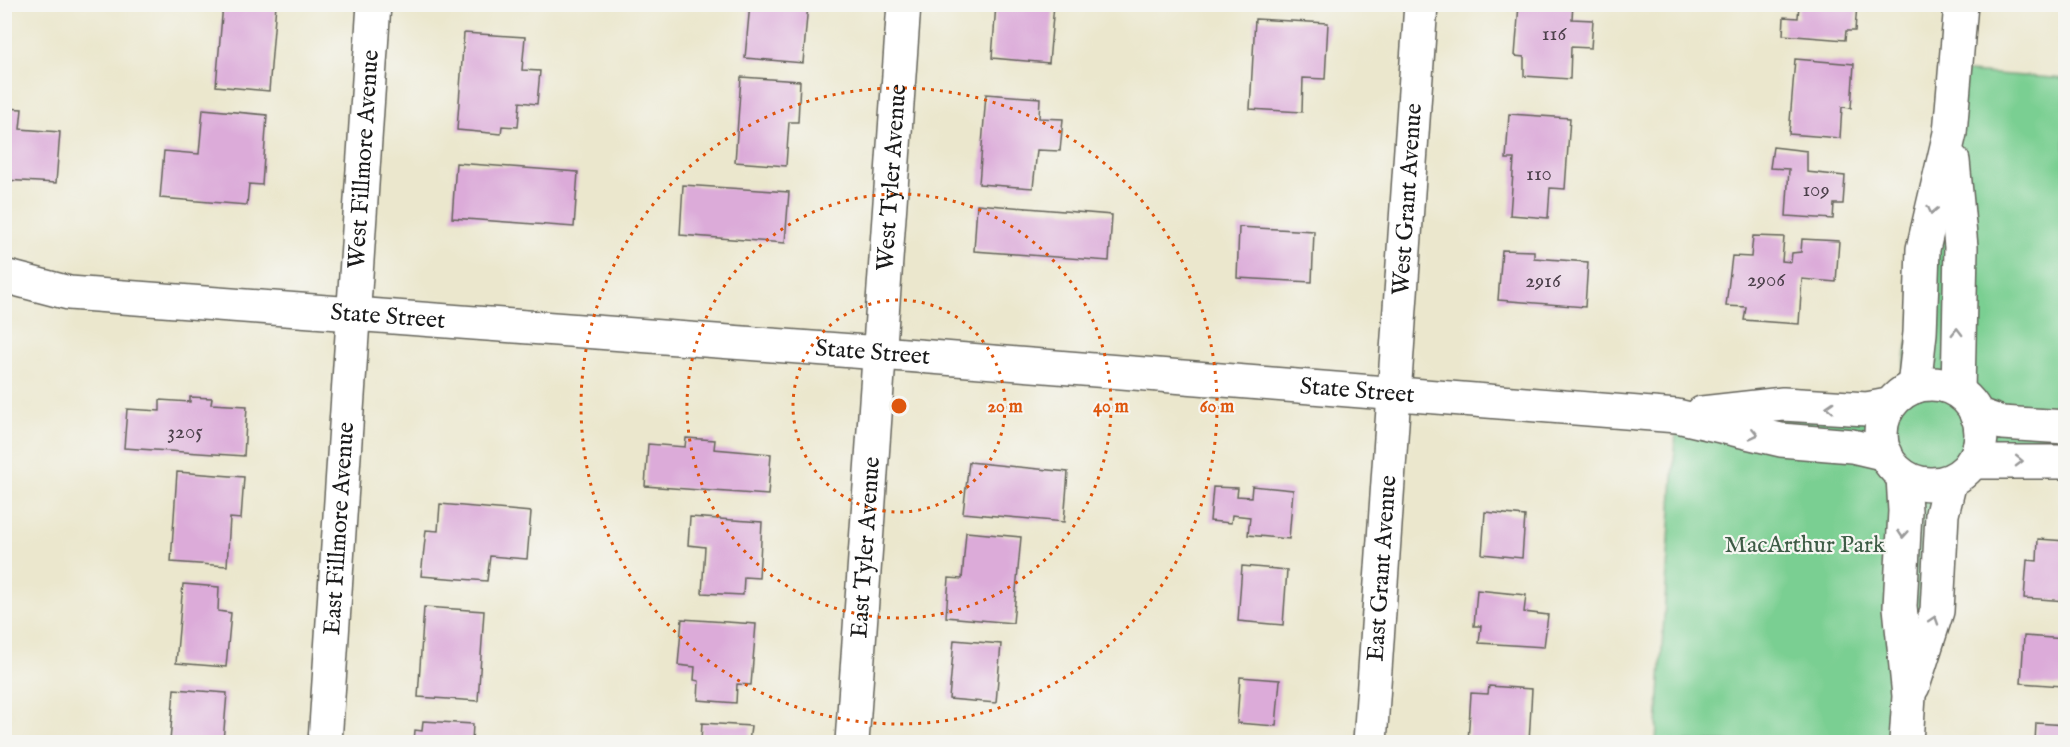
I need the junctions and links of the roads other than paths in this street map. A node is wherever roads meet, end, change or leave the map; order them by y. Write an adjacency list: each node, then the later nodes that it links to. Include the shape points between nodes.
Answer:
1 (374, 4): 9 (street, West Fillmore Avenue)
2 (904, 4): 10 (street, West Tyler Avenue)
3 (1421, 4): 11 (street, West Grant Avenue)
4 (1961, 4): 5 (street)
5 (1950, 133): 12 (street, one-way to 12, via 1923,249 1920,333); 13 (street, one-way to 5, via 1961,247)
6 (4, 276): 7 (street, State Street)
7 (69, 293): 8 (street, State Street); 9 (street, State Street)
8 (4, 300)
9 (352, 314): 10 (street, State Street); 20 (street, East Fillmore Avenue)
10 (879, 353): 11 (street, State Street); 21 (street, East Tyler Avenue)
11 (1394, 394): 14 (street, State Street); 22 (street, East Grant Avenue)
12 (1901, 396): 13 (street, via 1928,384); 14 (street, State Street, one-way to 14, via 1867,409 1783,404); 17 (street, via 1881,437)
13 (1967, 402): 15 (street, via 2002,423); 18 (street, via 1980,430 1979,448)
14 (1677, 416): 17 (street, State Street, one-way to 17, via 1781,440 1852,446)
15 (2066, 428)
16 (2066, 462): 18 (street, one-way to 16)
17 (1894, 465): 18 (street, via 1920,482); 19 (street, one-way to 19, via 1905,512 1900,607)
18 (1961, 472): 19 (street, one-way to 18, via 1937,611 1942,514)
19 (1909, 696): 23 (street)
20 (324, 742)
21 (852, 742)
22 (1370, 742)
23 (1906, 742)

